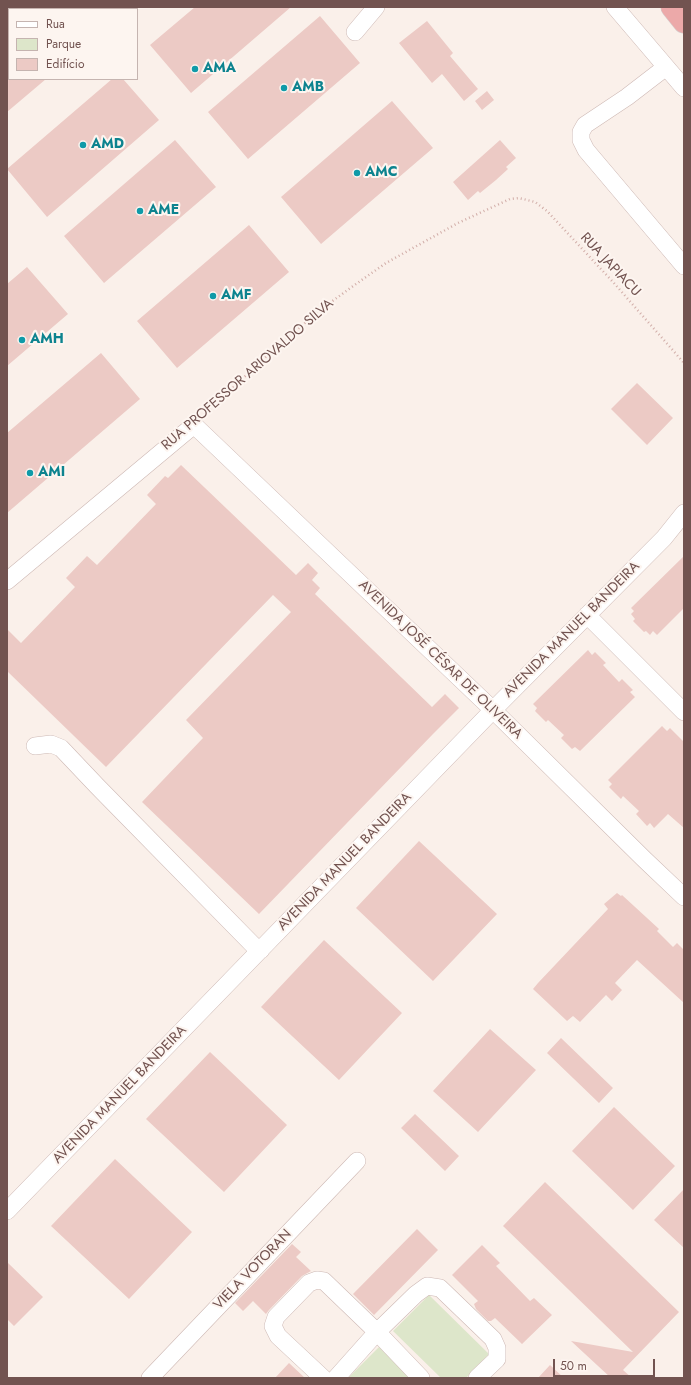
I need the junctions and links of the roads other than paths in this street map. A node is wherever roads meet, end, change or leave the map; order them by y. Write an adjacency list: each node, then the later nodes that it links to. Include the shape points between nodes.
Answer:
1 (376, 7): 7 (street)
2 (615, 7): 8 (street)
3 (672, 7): 6 (highway)
4 (676, 7): 5 (street)
5 (684, 16)
6 (684, 22)
7 (355, 32)
8 (666, 67): 9 (street); 10 (street, via 585,125 582,140 586,150)
9 (684, 88)
10 (684, 266)
11 (194, 425): 13 (street, RUA PROFESSOR ARIOVALDO SILVA); 15 (street, AVENIDA JOSÉ CÉSAR DE OLIVEIRA)
12 (683, 516): 14 (street, AVENIDA MANUEL BANDEIRA)
13 (7, 581)
14 (587, 614): 15 (street, AVENIDA MANUEL BANDEIRA); 16 (street)
15 (493, 710): 18 (street, AVENIDA JOSÉ CÉSAR DE OLIVEIRA); 19 (street, AVENIDA MANUEL BANDEIRA)
16 (684, 712)
17 (35, 746): 19 (street, via 51,744 61,748 253,945)
18 (684, 897)
19 (261, 950): 21 (street, AVENIDA MANUEL BANDEIRA)
20 (357, 1161): 23 (street, VIELA VOTORAN)
21 (7, 1212)
22 (377, 1332): 24 (street, via 324,1281 309,1283 276,1317 273,1326 278,1336); 25 (street); 26 (street); 27 (street, via 427,1286 440,1288 493,1339 497,1348 497,1358)
23 (150, 1378)
24 (323, 1378)
25 (336, 1378)
26 (421, 1378)
27 (477, 1378)

